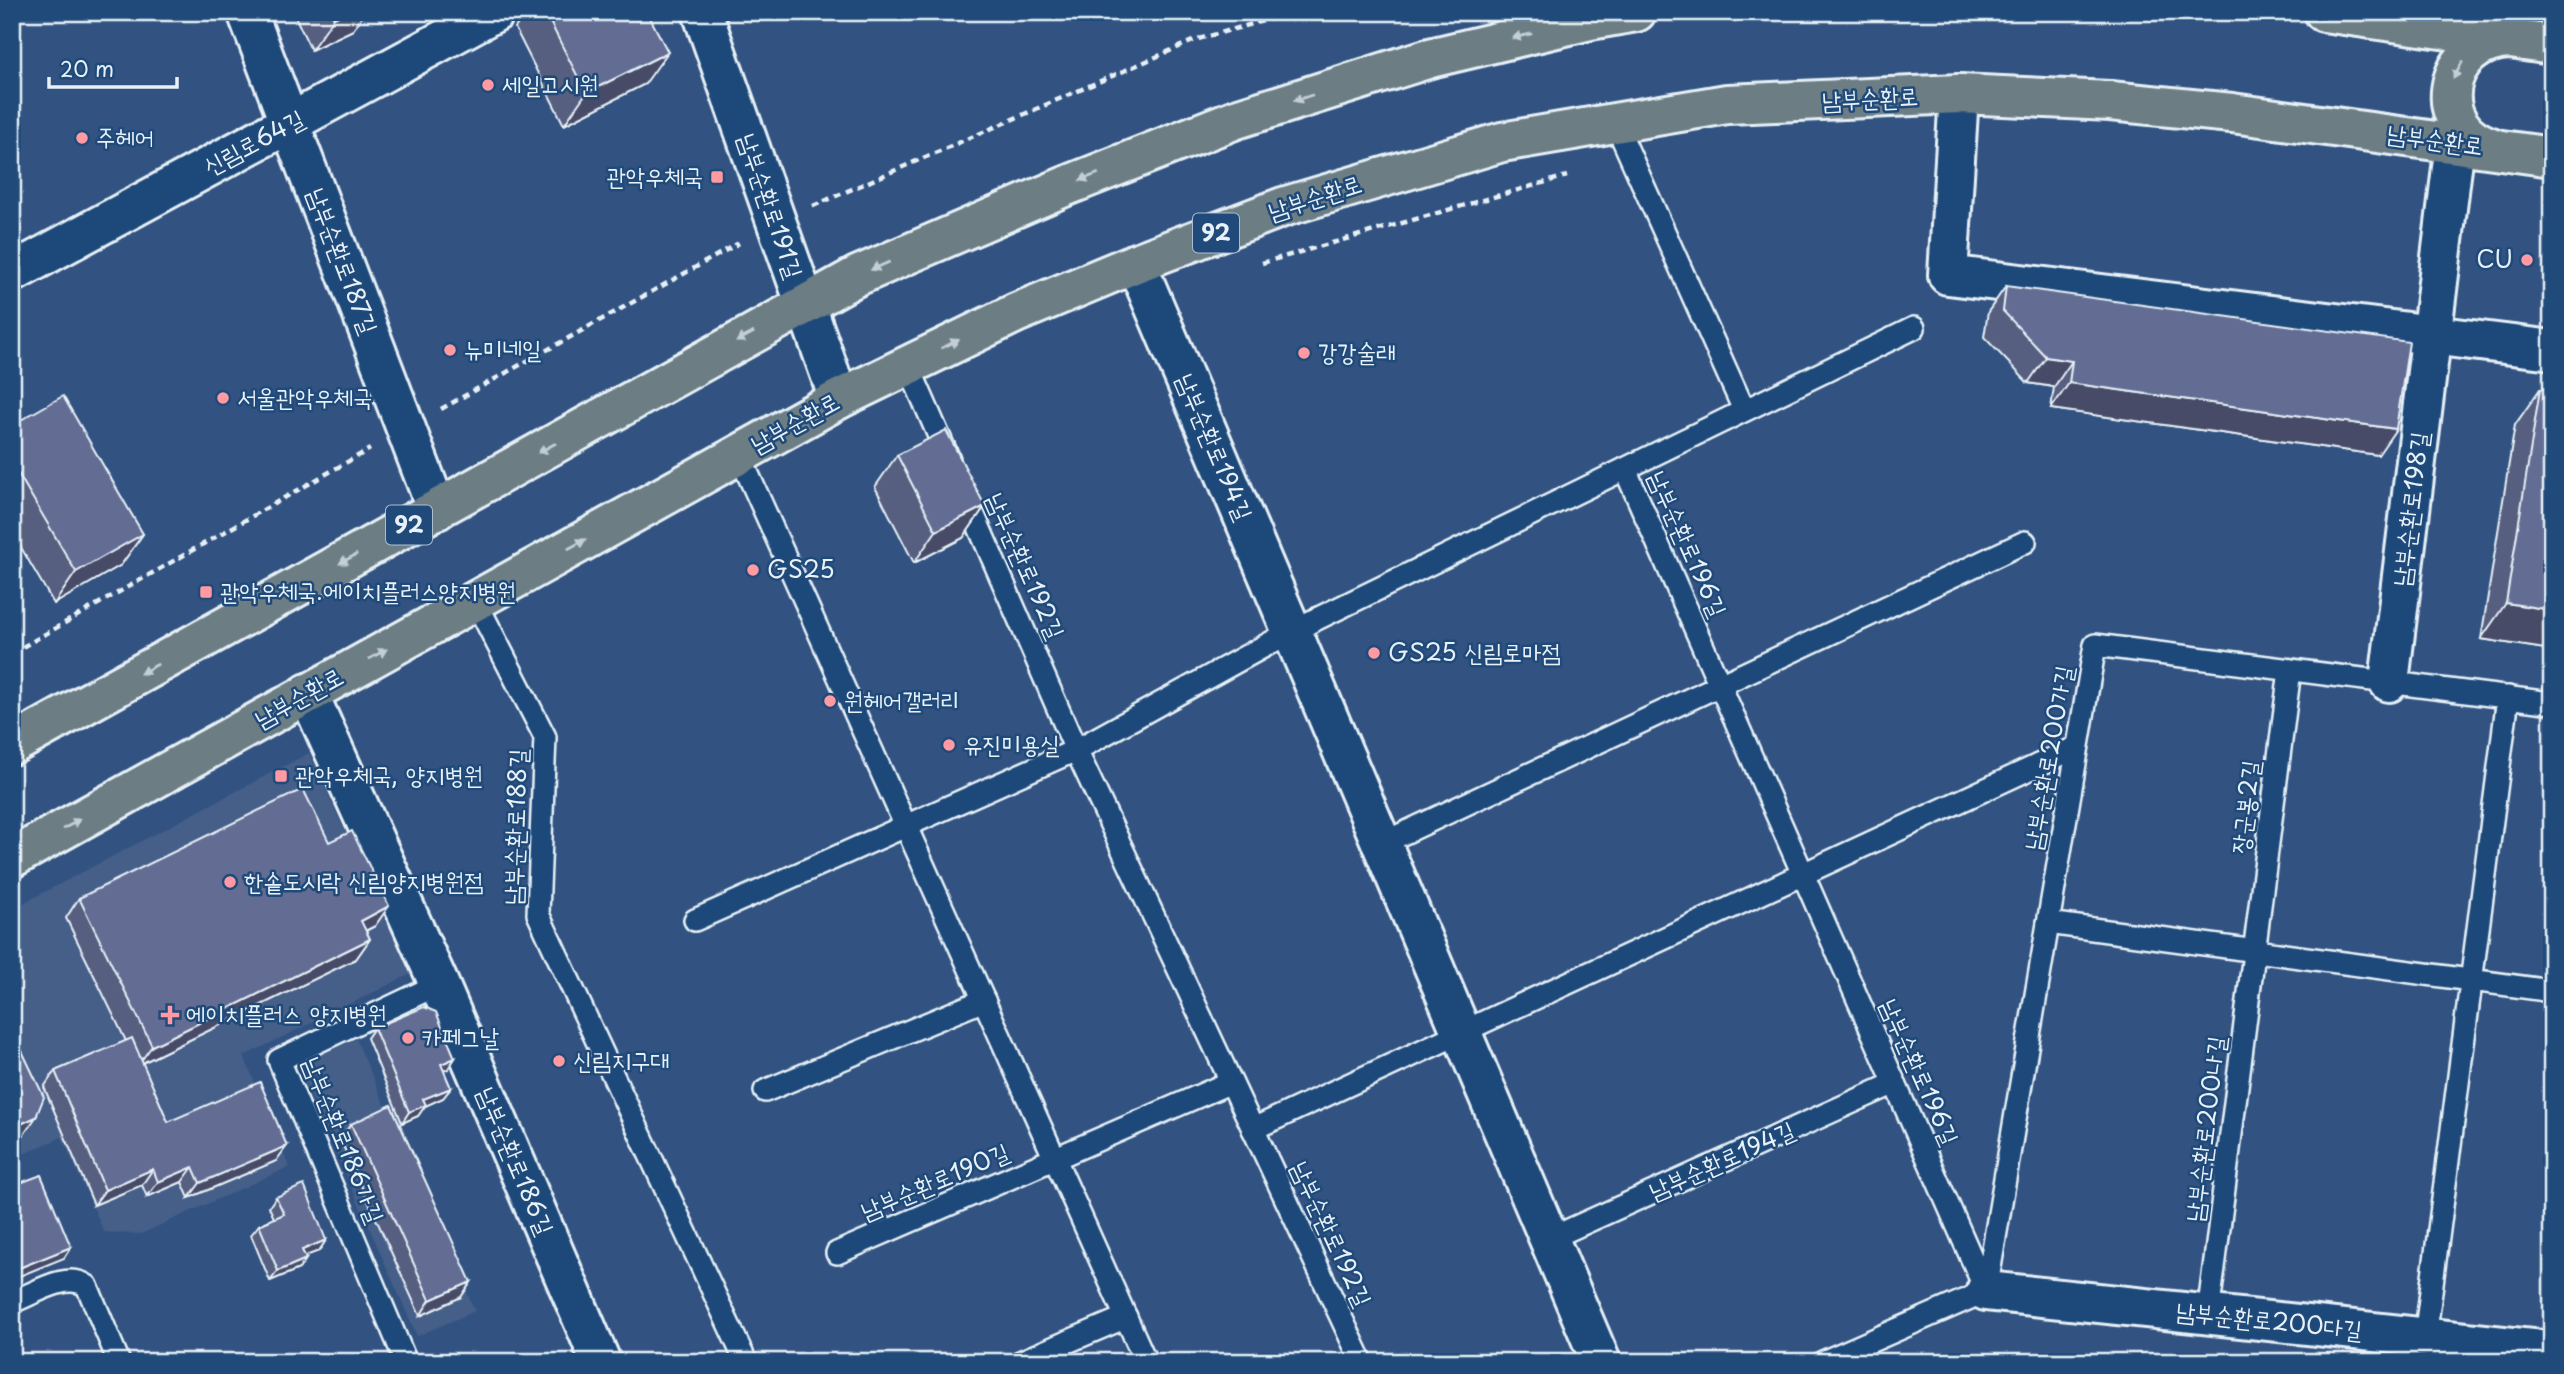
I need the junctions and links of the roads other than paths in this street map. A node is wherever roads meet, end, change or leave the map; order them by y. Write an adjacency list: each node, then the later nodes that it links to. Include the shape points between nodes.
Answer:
1 (247, 12): 12 (street, 남부순환로187길)
2 (495, 12): 12 (street, 신림로64길)
3 (702, 12): 18 (street, 남부순환로191길)
4 (1636, 12): 6 (main road, 92)
5 (2324, 12): 7 (main road)
6 (1589, 16): 18 (main road, 92, one-way to 18, via 1430,58 1236,119 1054,191 858,276)
7 (2427, 19): 8 (main road)
8 (2513, 39): 9 (main road); 14 (main road, one-way to 14, via 2481,45 2458,66 2452,81 2450,100 2456,119 2467,134)
9 (2552, 45)
10 (1959, 94): 11 (main road, 남부순환로 / 92, via 1727,104); 13 (main road, 남부순환로 / 92, via 2232,113); 20 (street, via 1948,275)
11 (1615, 122): 16 (main road, 남부순환로 / 92, via 1502,142 1378,178 1283,207); 24 (lane)
12 (290, 125): 17 (street, 신림로64길); 27 (street, 남부순환로187길)
13 (2455, 143): 14 (main road, 남부순환로 / 92); 20 (street, 남부순환로198길)
14 (2501, 149): 15 (main road, 남부순환로 / 92)
15 (2552, 158)
16 (1136, 263): 22 (main road, 남부순환로 / 92, one-way to 16); 30 (street, 남부순환로194길)
17 (12, 273)
18 (805, 304): 23 (street, 남부순환로191길); 27 (main road, 92, one-way to 27)
19 (1914, 328): 24 (lane, 남부순환로196길)
20 (2432, 336): 21 (street); 32 (street, 남부순환로198길)
21 (2552, 350)
22 (908, 365): 23 (main road, 남부순환로 / 92); 39 (lane, 남부순환로192길)
23 (839, 399): 25 (main road, 남부순환로 / 92)
24 (1744, 410): 26 (lane, 남부순환로196길)
25 (738, 454): 29 (main road, 남부순환로 / 92, one-way to 25); 40 (lane)
26 (1625, 469): 30 (lane); 33 (lane, 남부순환로196길)
27 (437, 510): 37 (main road, 92, one-way to 37)
28 (2025, 542): 33 (lane)
29 (475, 600): 34 (main road, 남부순환로 / 92, one-way to 29); 68 (lane, 남부순환로188길, via 545,737 538,914)
30 (1293, 631): 39 (lane); 41 (street, 남부순환로194길)
31 (2290, 670): 32 (lane, 남부순환로200가길); 38 (lane, 남부순환로200가길, via 2095,645); 46 (lane, 장군봉2길)
32 (2389, 682): 35 (lane, 남부순환로200가길)
33 (1720, 685): 41 (lane); 43 (lane, 남부순환로196길)
34 (308, 693): 42 (main road, 남부순환로 / 92, one-way to 34); 48 (street, 남부순환로186길)
35 (2508, 697): 36 (lane, 남부순환로200가길); 47 (lane)
36 (2552, 703)
37 (12, 745)
38 (2077, 747): 43 (lane); 45 (lane, 남부순환로200가길)
39 (1076, 750): 40 (lane); 52 (lane, 남부순환로192길)
40 (906, 826): 44 (lane); 50 (lane)
41 (1383, 843): 51 (street, 남부순환로194길)
42 (12, 858)
43 (1803, 874): 51 (lane); 53 (lane, 남부순환로196길)
44 (695, 920)
45 (2048, 923): 46 (lane); 59 (lane, 남부순환로200가길)
46 (2255, 950): 47 (lane); 61 (lane, 남부순환로200나길)
47 (2471, 980): 49 (lane); 63 (lane)
48 (439, 984): 66 (lane, 남부순환로186가길, via 279,1060); 67 (street, 남부순환로186길)
49 (2552, 991)
50 (984, 1000): 54 (lane); 56 (lane)
51 (1462, 1032): 55 (lane); 57 (street, 남부순환로194길)
52 (1231, 1082): 55 (lane, 남부순환로192길); 56 (lane, 남부순환로190길)
53 (1895, 1083): 57 (lane, 남부순환로194길); 59 (lane, 남부순환로196길)
54 (765, 1091)
55 (1253, 1129): 71 (lane, 남부순환로192길)
56 (1055, 1159): 58 (lane, 남부순환로190길); 62 (lane)
57 (1549, 1238): 72 (street, 남부순환로194길)
58 (837, 1253)
59 (1986, 1291): 61 (street, 남부순환로200다길); 73 (lane)
60 (12, 1302): 65 (lane, via 79,1280 87,1286)
61 (2208, 1315): 63 (street, 남부순환로200다길)
62 (1126, 1317): 69 (lane); 70 (lane)
63 (2425, 1338): 64 (street, 남부순환로200다길)
64 (2552, 1351)
65 (119, 1362)
66 (406, 1362)
67 (601, 1362)
68 (746, 1362)
69 (1020, 1362)
70 (1146, 1362)
71 (1362, 1362)
72 (1601, 1362)
73 (1823, 1362)

